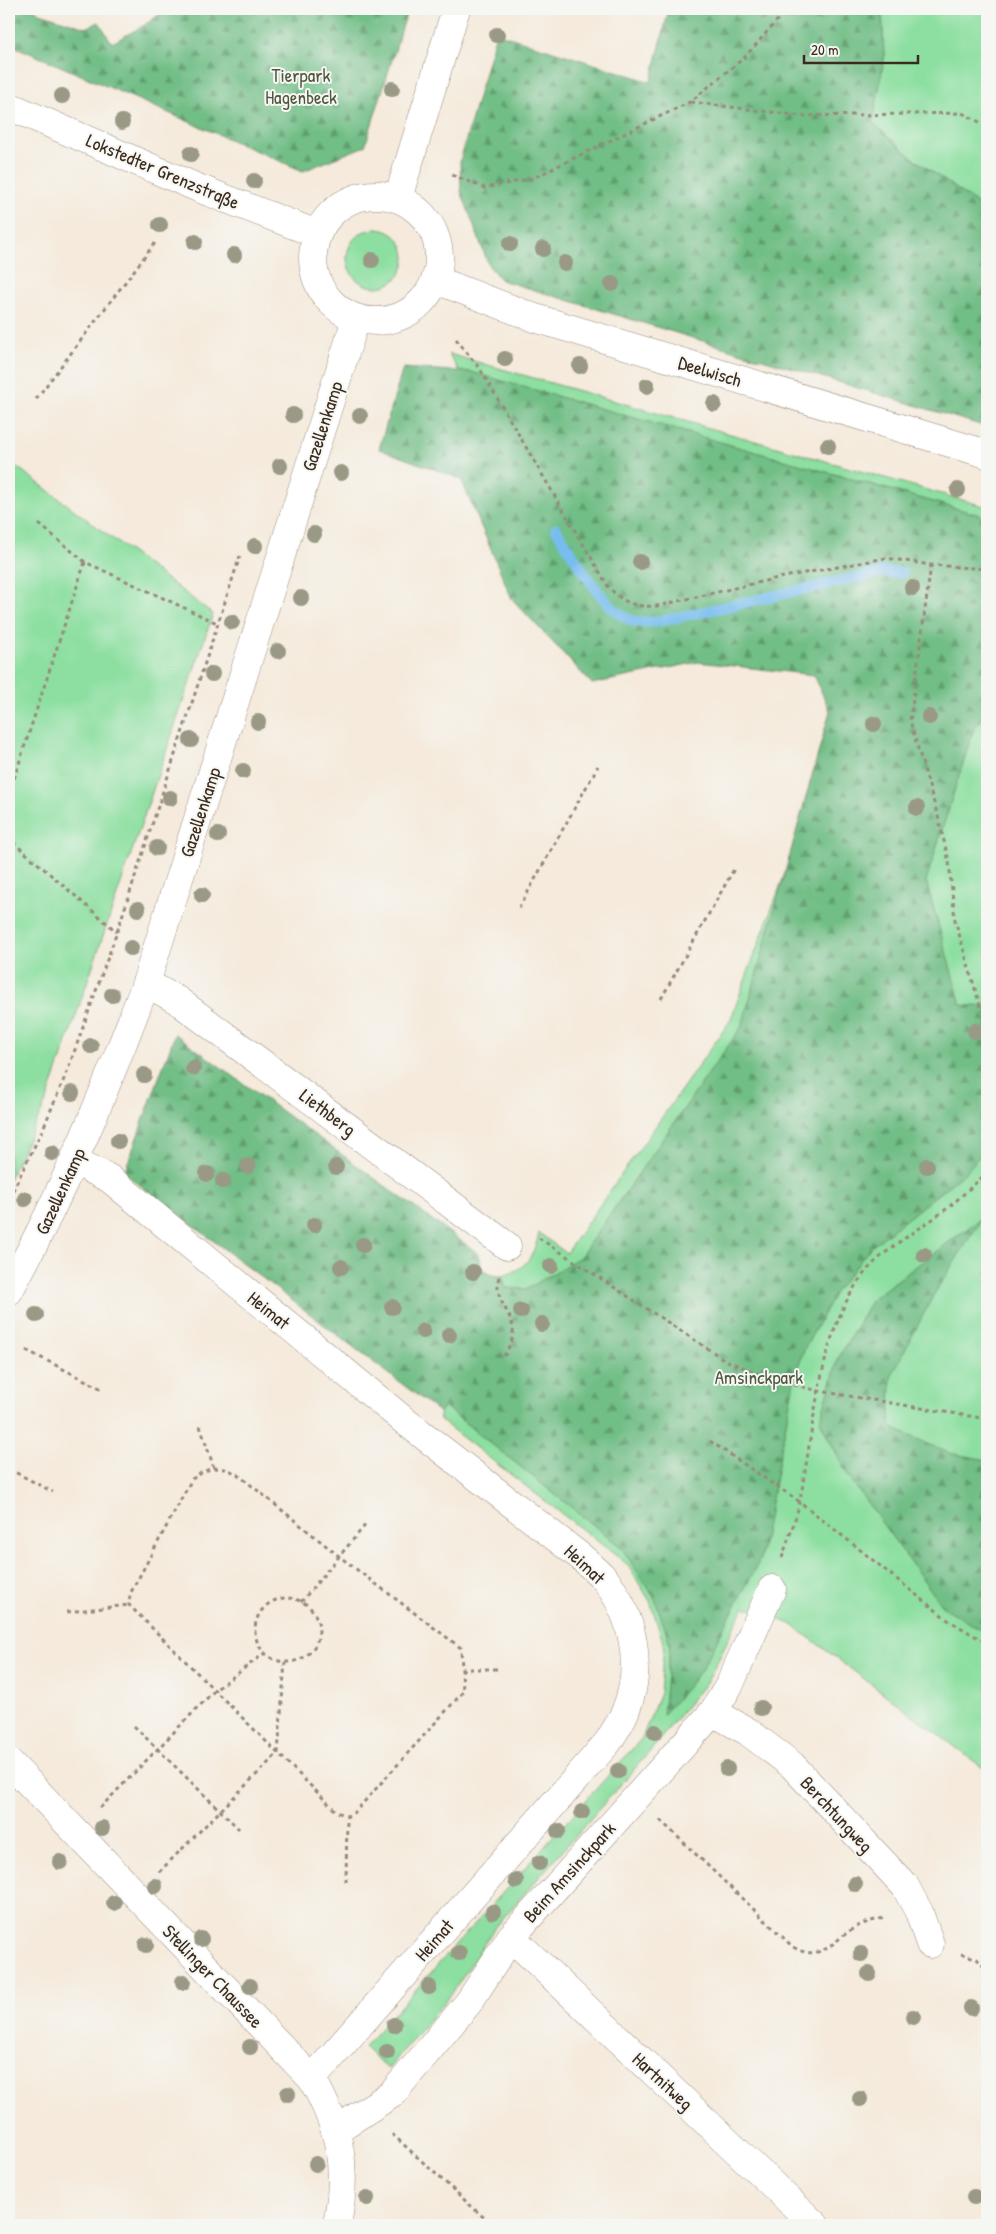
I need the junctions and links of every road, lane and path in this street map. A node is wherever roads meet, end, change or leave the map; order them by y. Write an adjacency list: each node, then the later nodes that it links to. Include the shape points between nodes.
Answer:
1 (456, 9): 7 (street)
2 (787, 9): 3 (path, via 745,57)
3 (690, 102): 5 (path, via 802,116 962,113); 6 (path, via 533,178 485,188)
4 (9, 106): 8 (street, Lokstedter Grenzstraße, via 198,188)
5 (987, 126)
6 (452, 175)
7 (398, 198): 8 (street, via 382,195 350,200 325,220); 10 (street, via 419,211 433,231 439,255)
8 (317, 234): 11 (street, via 313,260 319,285 334,306)
9 (155, 244): 13 (path)
10 (436, 280): 11 (street, via 423,300 404,315 380,322); 14 (street, Deelwisch, via 535,318)
11 (356, 318): 27 (street, Gazellenkamp)
12 (456, 340): 18 (path, via 480,369 609,588 622,601 641,607 657,606 778,578 886,558)
13 (36, 399)
14 (987, 454)
15 (39, 524): 17 (path)
16 (240, 556): 20 (path)
17 (85, 562): 20 (path); 22 (path)
18 (931, 565): 19 (path); 29 (path, via 910,721 949,862 955,920 980,1006)
19 (987, 569)
20 (217, 623): 26 (path)
21 (598, 766): 25 (path)
22 (9, 794)
23 (9, 835): 26 (path, via 14,844)
24 (734, 869): 28 (path)
25 (518, 908)
26 (117, 932): 32 (path, via 67,1072)
27 (146, 982): 30 (street, Gazellenkamp); 33 (street, Liethberg, via 177,1000)
28 (660, 999)
29 (987, 1015)
30 (75, 1161): 34 (street, Gazellenkamp); 73 (street, Heimat, via 110,1179 406,1422 581,1557 603,1577 630,1626 635,1655 634,1684 626,1712 608,1742)
31 (987, 1173): 38 (path, via 944,1211 886,1250 866,1272 848,1298 835,1329)
32 (9, 1198)
33 (507, 1246): 36 (path, via 497,1285 513,1335); 38 (path, via 537,1237 725,1360 771,1379)
34 (9, 1291)
35 (26, 1350): 37 (path)
36 (502, 1360)
37 (104, 1390)
38 (819, 1391): 39 (path); 45 (path)
39 (987, 1418)
40 (200, 1426): 42 (path)
41 (710, 1441): 45 (path)
42 (214, 1468): 47 (path, via 236,1473); 50 (path, via 192,1479 130,1594)
43 (9, 1469): 44 (path)
44 (53, 1492)
45 (800, 1502): 48 (path); 52 (path, via 948,1620)
46 (367, 1523): 47 (path)
47 (340, 1557): 49 (path); 55 (path, via 461,1648)
48 (772, 1590): 58 (street, Beim Amsinckpark, via 730,1684)
49 (301, 1602): 53 (path, via 279,1599 259,1616 255,1634); 54 (path, via 316,1617 318,1638 314,1649 305,1657)
50 (129, 1605): 51 (path); 57 (path)
51 (67, 1612)
52 (987, 1643)
53 (265, 1653): 54 (path, via 274,1660); 57 (path)
54 (285, 1662): 61 (path)
55 (461, 1669): 56 (path); 65 (path, via 463,1692 355,1812)
56 (501, 1669)
57 (215, 1690): 60 (path); 61 (path)
58 (713, 1712): 63 (street, Beim Amsinckpark); 70 (street, Berchtungweg, via 747,1731 792,1765 904,1886)
59 (134, 1726): 60 (path)
60 (157, 1749): 64 (path); 67 (path)
61 (278, 1753): 64 (path); 65 (path, via 337,1812)
62 (9, 1762): 67 (street, Stellinger Chaussee)
63 (636, 1797): 70 (path, via 793,1947 804,1953 815,1954 826,1949 853,1929 875,1920); 71 (street, Beim Amsinckpark)
64 (220, 1811): 66 (path); 69 (path)
65 (346, 1816): 68 (path)
66 (239, 1829)
67 (76, 1832): 69 (street, Stellinger Chaussee)
68 (346, 1882)
69 (135, 1894): 73 (street, Stellinger Chaussee)
70 (919, 1912): 72 (street, Berchtungweg)
71 (511, 1937): 74 (street, Beim Amsinckpark, via 469,2002 392,2094); 78 (street, Hartnitweg)
72 (930, 1944)
73 (312, 2080): 74 (street, Stellinger Chaussee)
74 (336, 2130): 76 (street, Stellinger Chaussee, via 343,2186)
75 (387, 2130): 77 (path)
76 (338, 2225)
77 (492, 2225)
78 (815, 2225)

